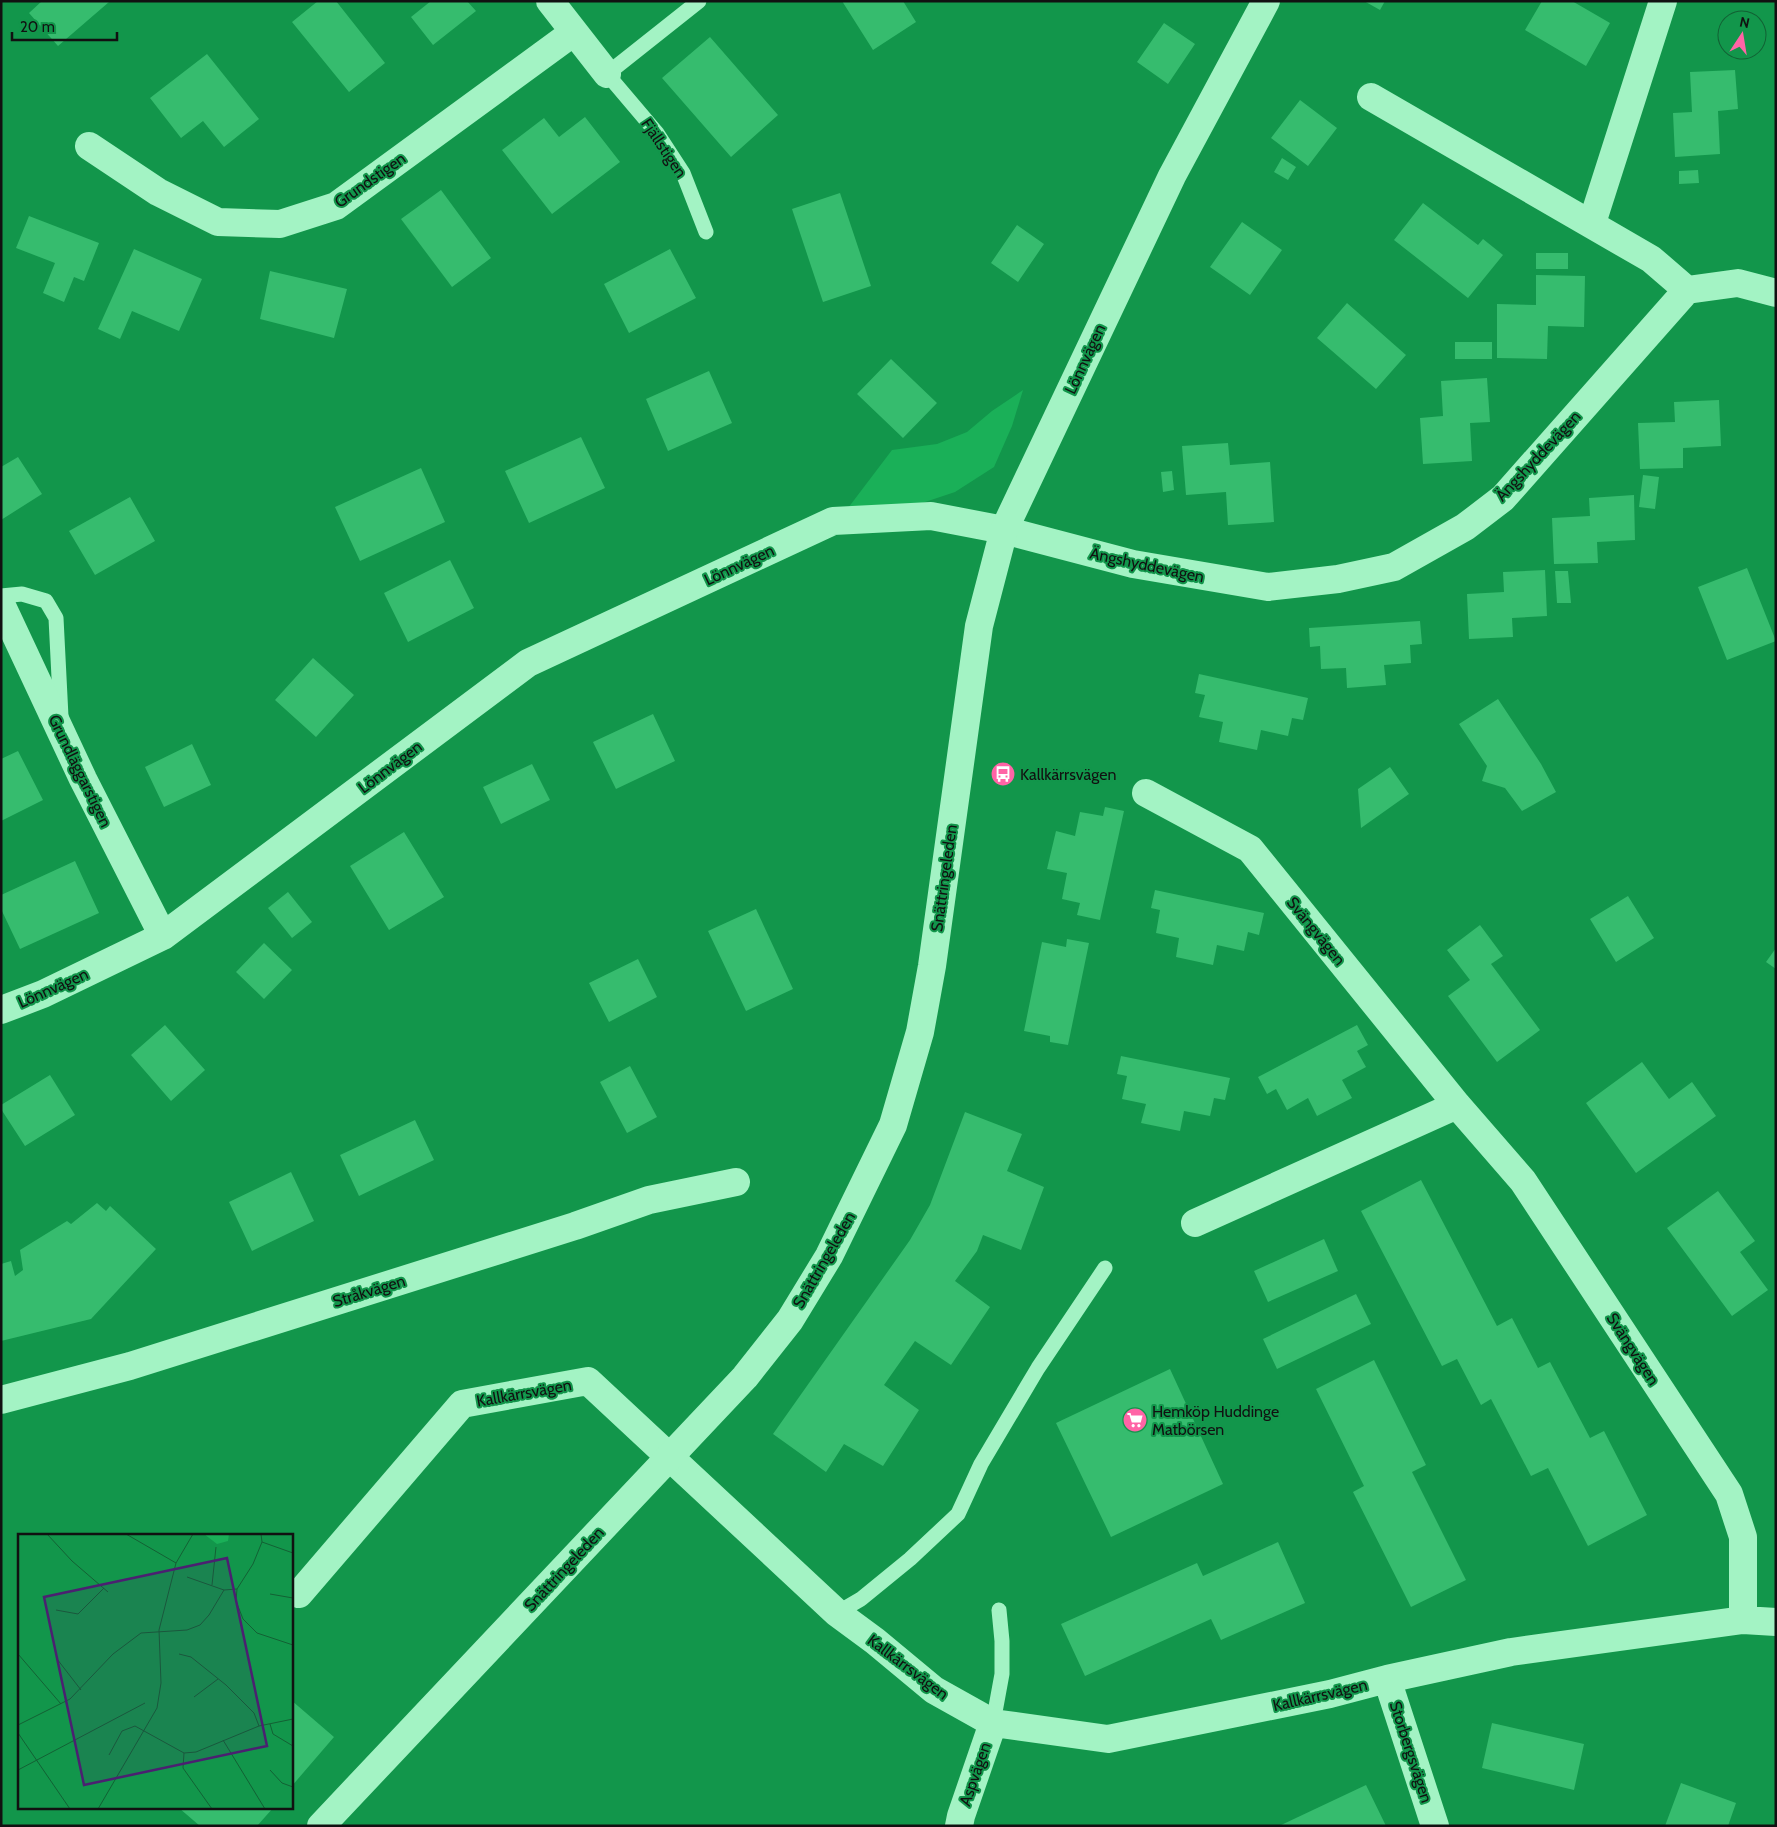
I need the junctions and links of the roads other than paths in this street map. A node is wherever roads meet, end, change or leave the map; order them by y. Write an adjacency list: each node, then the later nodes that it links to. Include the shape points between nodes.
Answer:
1 (550, 1): 5 (street, Fjällstigen)
2 (698, 1): 6 (lane)
3 (1266, 1): 13 (street, Lönnvägen, via 1172,176)
4 (1663, 1): 9 (street)
5 (574, 32): 6 (street, Fjällstigen); 8 (street, Grundstigen, via 336,206 280,224 218,222 158,192)
6 (607, 74): 10 (lane, Fjällstigen, via 657,133 684,173)
7 (1372, 97): 9 (street)
8 (89, 146)
9 (1592, 223): 11 (street, via 1652,259)
10 (706, 232)
11 (1687, 290): 12 (street, via 1738,283); 13 (street, Ängshyddevägen, via 1502,498 1465,527 1394,568 1338,579 1268,587 1133,564)
12 (1776, 292)
13 (1004, 530): 18 (street, Lönnvägen, via 931,516 833,521 528,663); 25 (street, Snättringeleden, via 979,626 920,1032 893,1125 829,1256 790,1320 745,1376)
14 (1, 596): 16 (lane, via 22,594 46,601 56,618)
15 (1, 604): 16 (street, Grundläggarstigen)
16 (62, 733): 18 (street, Grundläggarstigen)
17 (1146, 794): 20 (street, Svängvägen, via 1250,850)
18 (162, 936): 19 (street, Lönnvägen, via 43,994)
19 (1, 1010)
20 (1457, 1105): 22 (street); 29 (street, Svängvägen, via 1522,1181 1729,1494 1743,1537)
21 (736, 1182): 24 (street, Stråkvägen, via 649,1200 130,1366)
22 (1195, 1223)
23 (1104, 1268): 28 (lane, via 1038,1368 981,1464 958,1514 910,1559 861,1599)
24 (1, 1400)
25 (669, 1457): 26 (street, Kallkärrsvägen, via 588,1381 462,1404); 28 (street, Kallkärrsvägen); 33 (street, Snättringeleden)
26 (299, 1594)
27 (1000, 1610): 32 (lane, via 1002,1674)
28 (837, 1613): 32 (street, Kallkärrsvägen, via 934,1690)
29 (1742, 1620): 30 (street, Kallkärrsvägen); 31 (street, Kallkärrsvägen, via 1511,1652)
30 (1776, 1622)
31 (1387, 1679): 32 (street, Kallkärrsvägen, via 1108,1740); 35 (street, Storbergsvägen)
32 (993, 1723): 34 (street, Aspvägen)
33 (321, 1826)
34 (959, 1826)
35 (1435, 1826)

